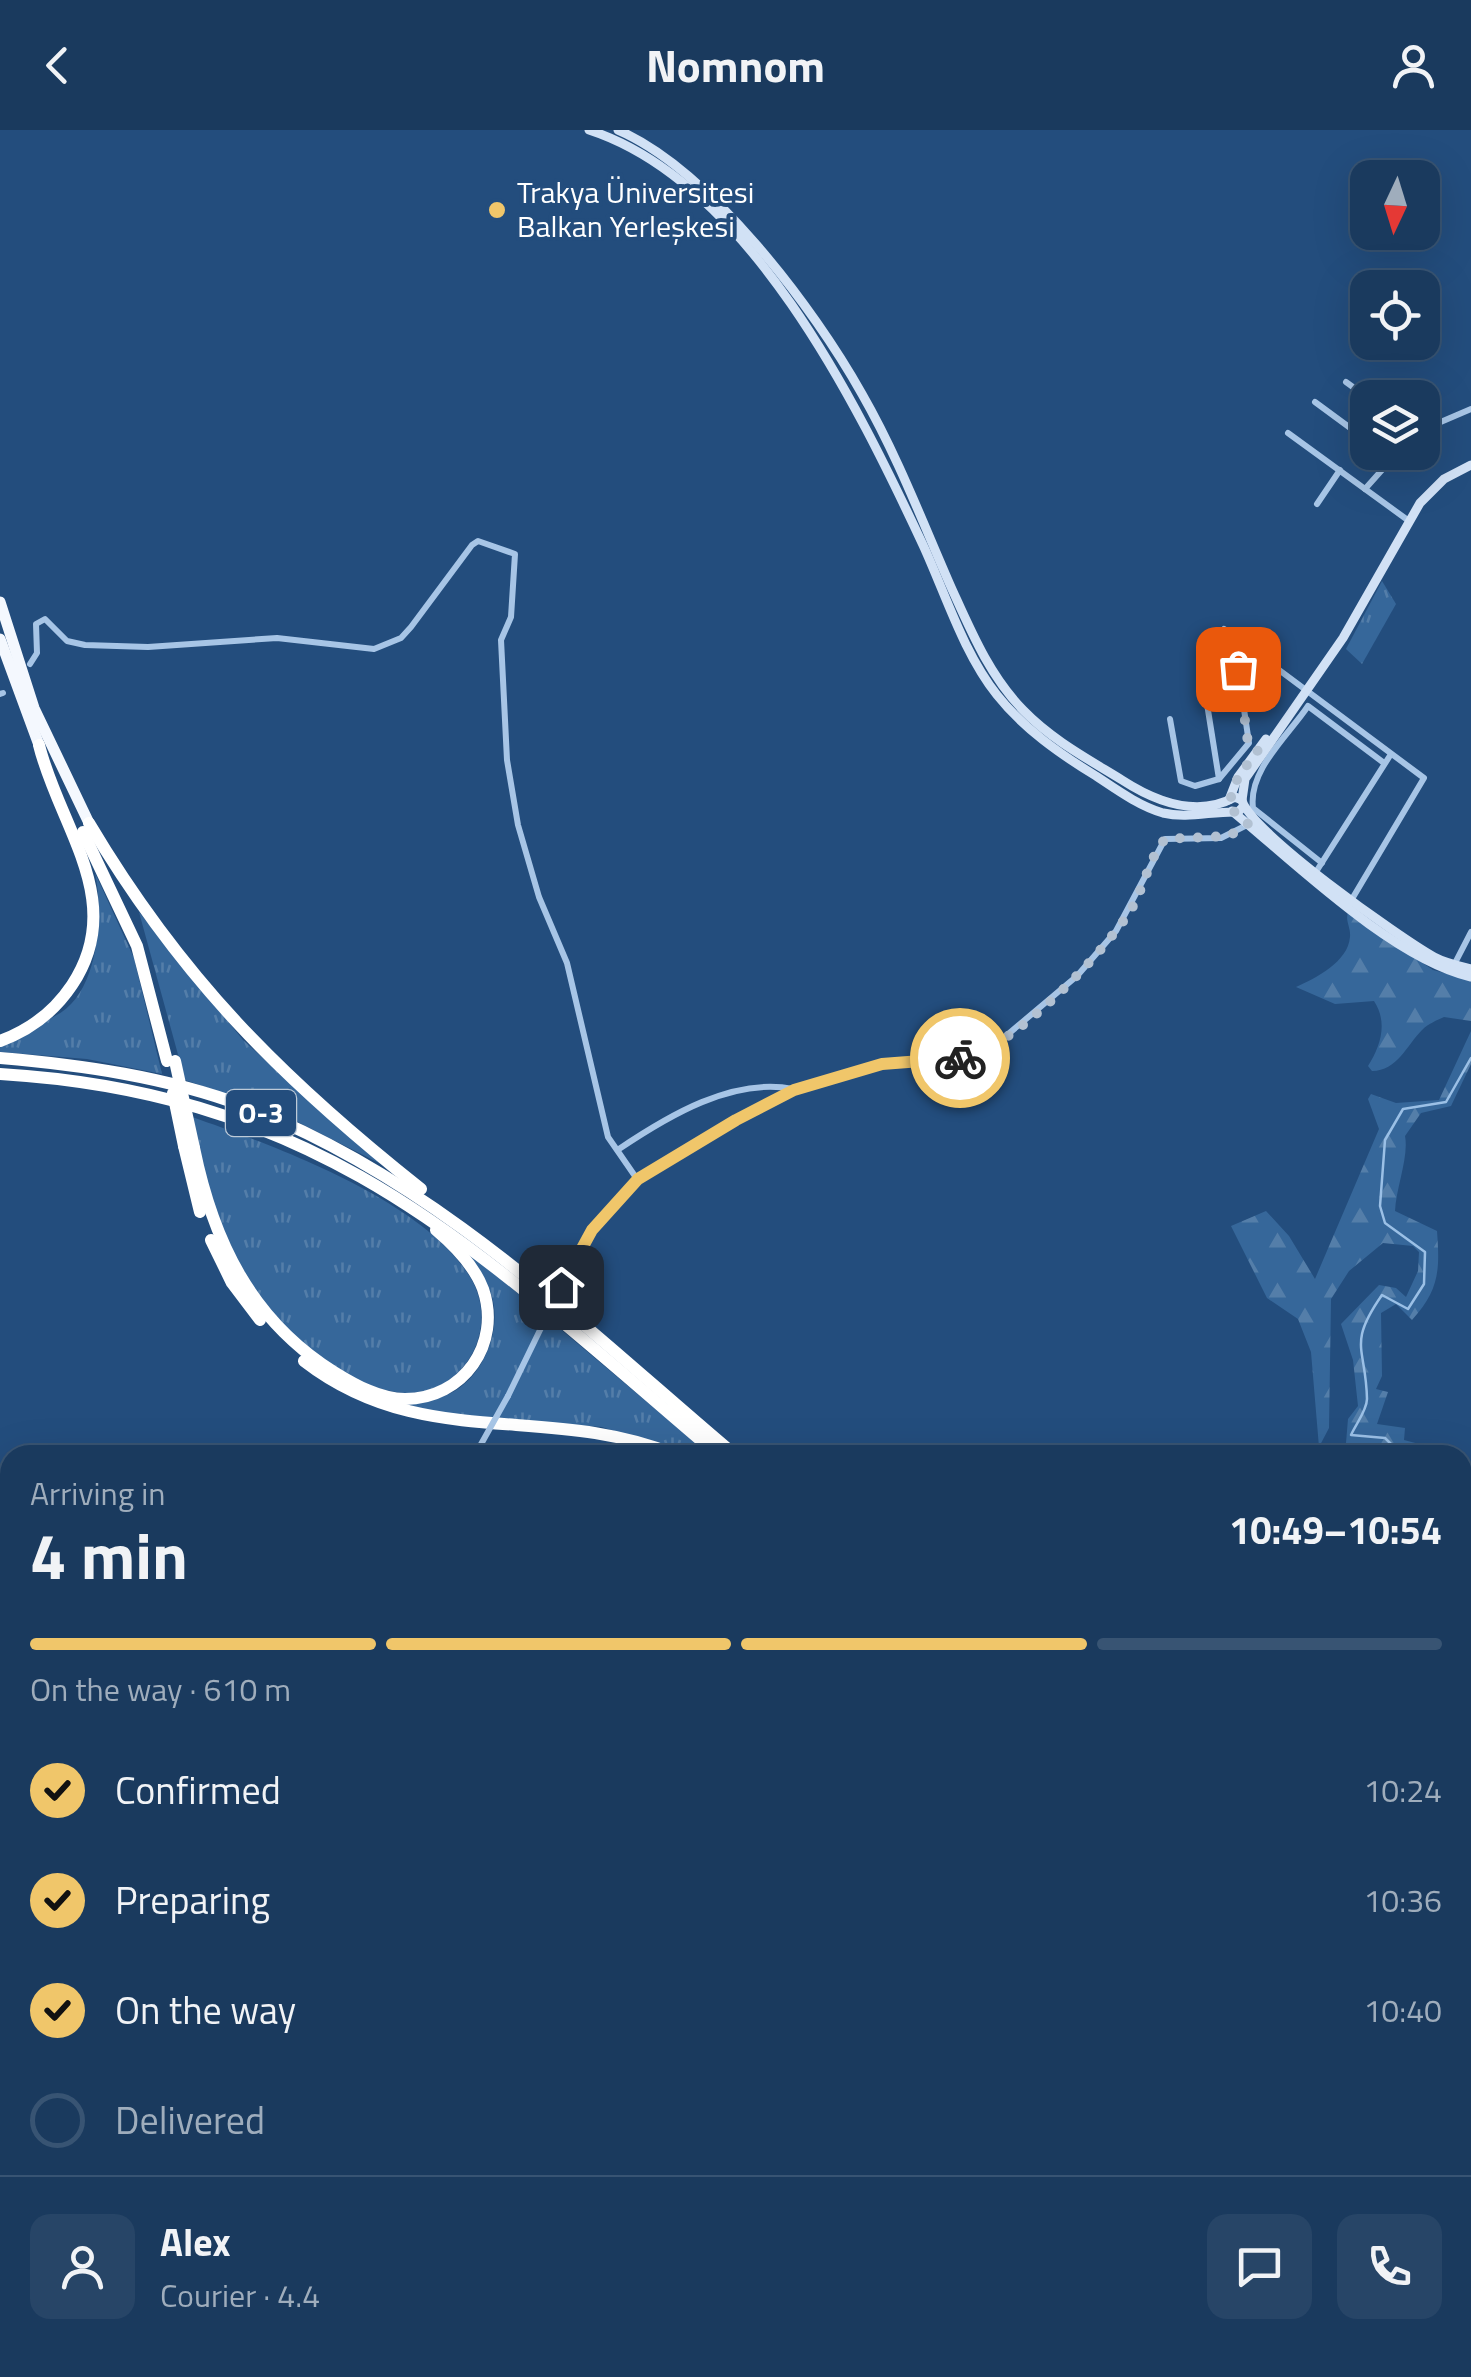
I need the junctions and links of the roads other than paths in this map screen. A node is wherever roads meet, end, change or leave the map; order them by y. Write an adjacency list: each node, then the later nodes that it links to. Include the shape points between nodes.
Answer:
1 (589, 130): 29 (main road, via 629,146 692,191 813,338 856,403 982,674 1004,704 1049,745 1147,808 1188,816)
2 (618, 130): 29 (main road, via 693,180 735,218 840,359 870,409 986,662 1023,710 1056,739 1154,800)
3 (1346, 382): 4 (street)
4 (1350, 385)
5 (1315, 402): 8 (street)
6 (1471, 409): 7 (street)
7 (1440, 420)
8 (1350, 428)
9 (1288, 433): 11 (street)
10 (1471, 465): 15 (main road, via 1444,479)
11 (1340, 470): 13 (street); 14 (street)
12 (1382, 470): 13 (street)
13 (1365, 489): 15 (street)
14 (1317, 504)
15 (1409, 522): 20 (main road)
16 (0, 602): 30 (highway, via 34,708)
17 (0, 638): 23 (highway)
18 (1252, 650): 20 (street); 22 (street, via 1238,669); 27 (street, via 1224,629 1200,660)
19 (30, 664): 45 (street, via 36,624 45,619 67,641 85,645 277,638 382,647 401,638 472,545 515,554 511,617 501,640 514,797 539,898 567,963 608,1136)
20 (1305, 691): 24 (main road); 25 (street); 28 (main road, via 1246,779)
21 (1170, 719): 27 (street, via 1181,782 1194,786)
22 (1248, 743): 24 (street); 27 (street)
23 (39, 745): 39 (highway, via 90,874 92,941 60,1002); 41 (highway, via 133,936)
24 (1258, 750): 29 (main road, via 1238,777)
25 (1391, 754): 26 (street); 34 (street, via 1424,778)
26 (1384, 763): 32 (street); 32 (street, via 1308,706 1259,772 1250,791 1253,808)
27 (1219, 779)
28 (1242, 803): 29 (main road); 33 (main road)
29 (1231, 806): 31 (main road)
30 (89, 823): 41 (highway, via 141,934); 48 (highway, via 138,904 235,1025 338,1122)
31 (1248, 824): 33 (main road); 43 (street, via 1229,836 1165,839 1134,905 1103,946 1068,985 987,1051 892,1061)
32 (1322, 863): 33 (street)
33 (1314, 876): 34 (main road); 38 (main road, via 1436,967)
34 (1352, 899): 36 (main road, via 1432,956)
35 (1471, 932): 36 (street)
36 (1454, 964): 37 (main road)
37 (1471, 969)
38 (1471, 977)
39 (0, 1041)
40 (0, 1058): 48 (highway, O-3, via 104,1070 241,1105 384,1174)
41 (171, 1061): 44 (highway, bridge)
42 (0, 1074): 46 (highway, O-3, via 165,1097)
43 (794, 1090): 45 (street, via 766,1084 736,1091); 47 (street)
44 (189, 1147): 46 (highway, via 223,1247 280,1330 373,1392 403,1399 446,1389 467,1374 486,1340 488,1314 478,1278 436,1229); 50 (highway, via 201,1214 232,1283 270,1331 318,1372 359,1396 423,1417 585,1430)
45 (619, 1148): 47 (street)
46 (318, 1152): 51 (highway, O-3, via 390,1190 476,1250)
47 (638, 1179): 49 (street, bridge, via 592,1230)
48 (491, 1249): 52 (highway, O-3)
49 (481, 1445)
50 (640, 1445)
51 (706, 1445)
52 (723, 1445)

